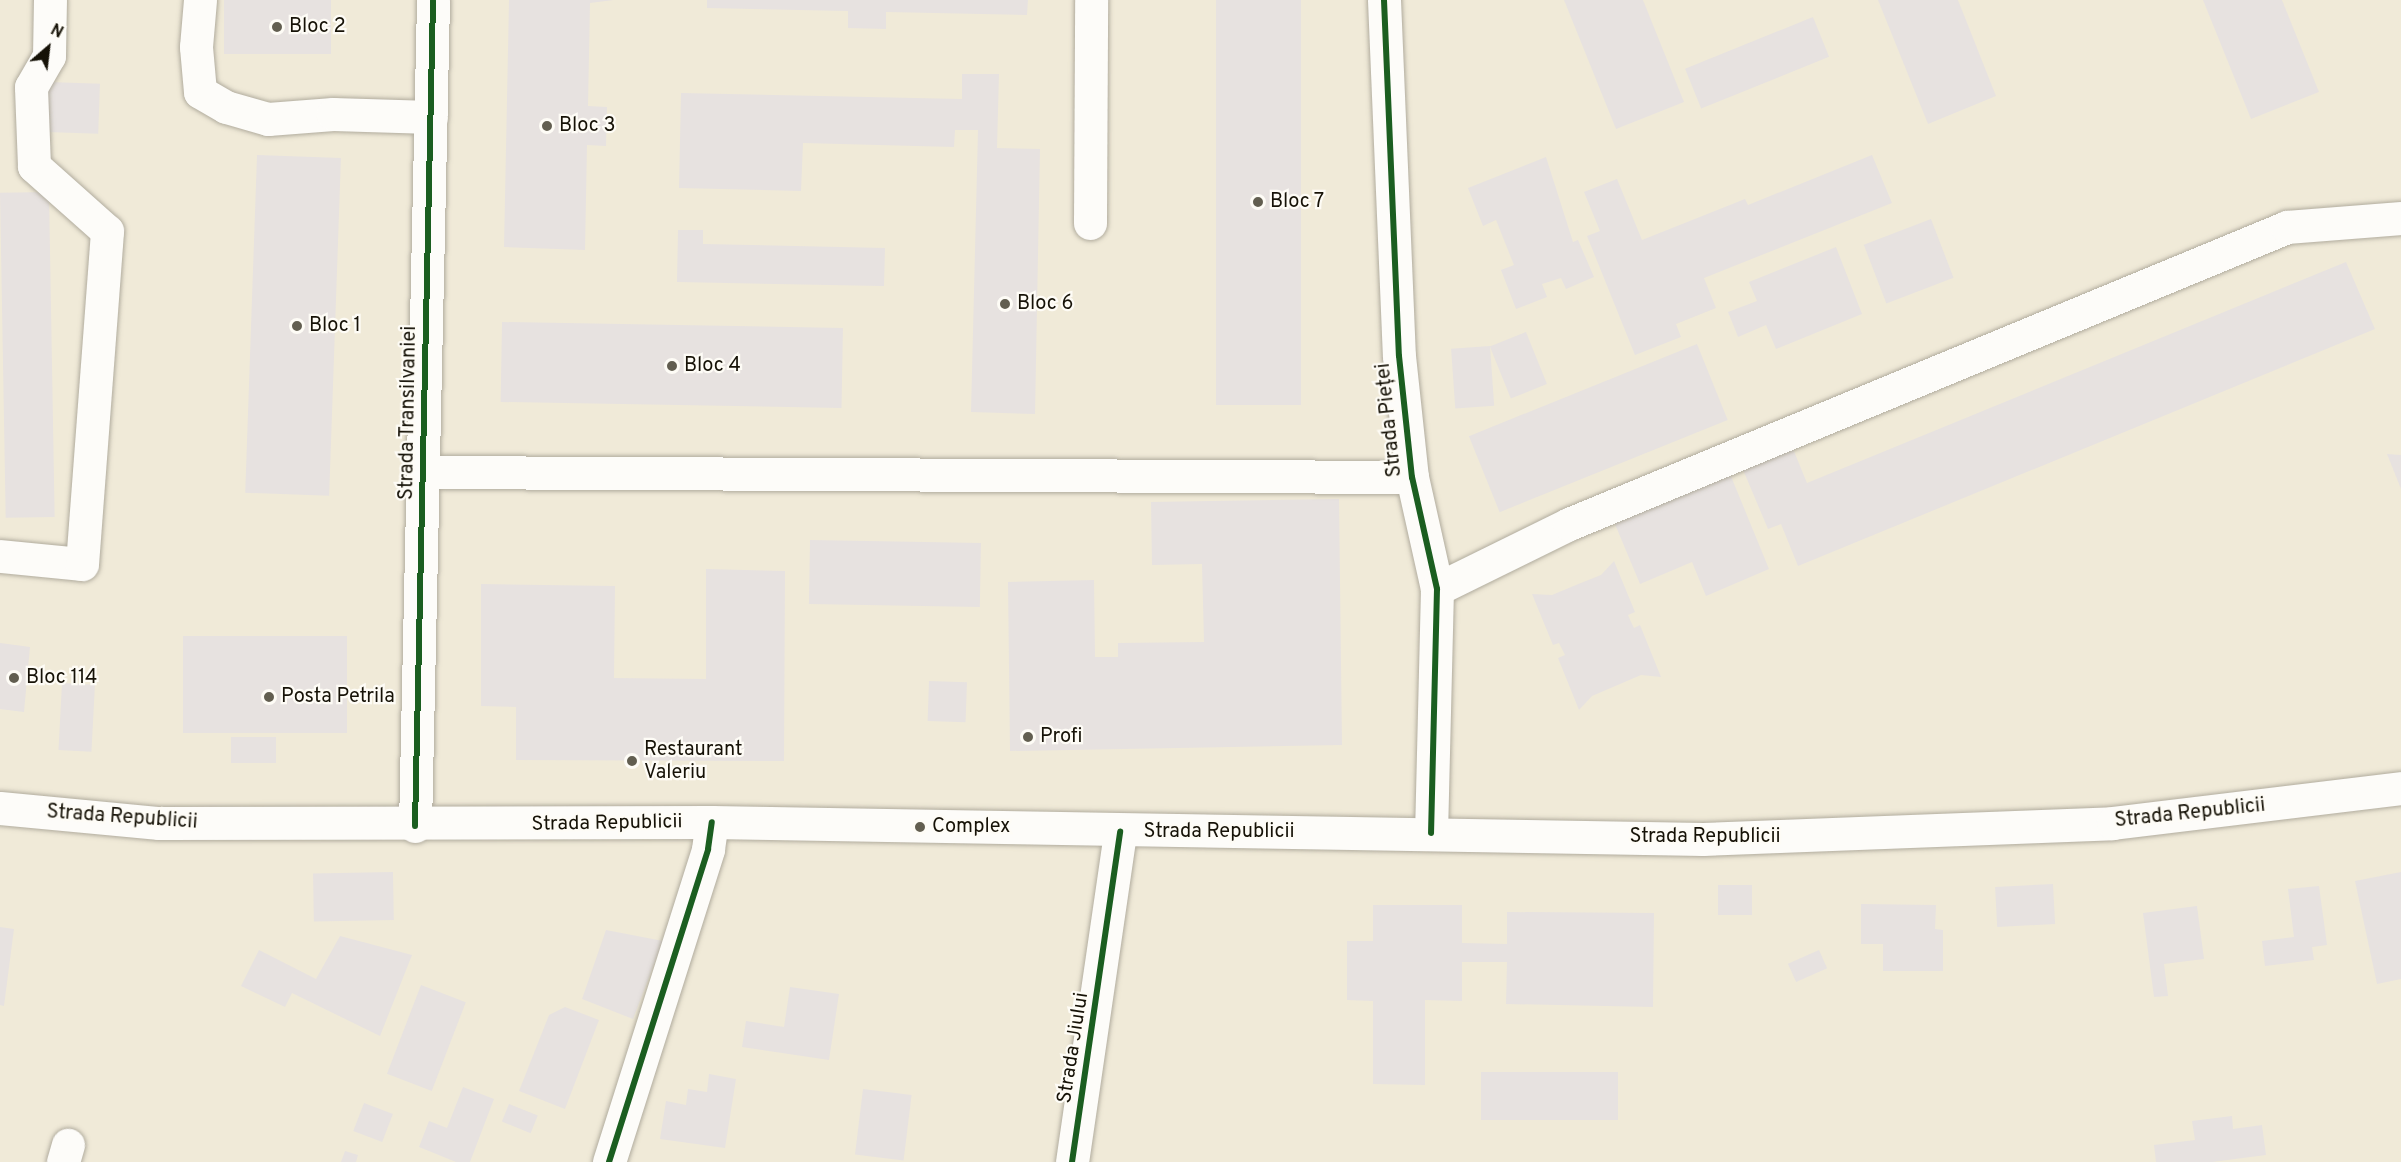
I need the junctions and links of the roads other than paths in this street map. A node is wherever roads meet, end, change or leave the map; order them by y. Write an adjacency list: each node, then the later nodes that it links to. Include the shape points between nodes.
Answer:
1 (50, 0): 11 (street, via 49,56 31,87 34,166 107,231 82,564)
2 (200, 0): 6 (street, via 196,47 200,92 226,107 268,119 333,114)
3 (433, 0): 6 (street, Strada Transilvaniei)
4 (1091, 0): 8 (street)
5 (1384, 0): 10 (street, Strada Pieței, via 1399,357)
6 (431, 117): 9 (street, Strada Transilvaniei)
7 (2401, 218): 12 (street, via 2286,226 1569,524)
8 (1090, 223)
9 (425, 472): 10 (street); 16 (street, Strada Transilvaniei, via 414,766)
10 (1412, 477): 12 (street, Strada Pieței)
11 (0, 556)
12 (1437, 589): 18 (street, Strada Pieței)
13 (2401, 788): 18 (street, Strada Republicii, via 2113,823 1703,839)
14 (0, 808): 16 (street, Strada Republicii, via 159,823)
15 (712, 822): 16 (street, Strada Republicii); 17 (street, Strada Republicii); 19 (street, via 708,849)
16 (416, 826)
17 (1120, 831): 18 (street, Strada Republicii); 20 (street, Strada Jiului)
18 (1431, 833)
19 (609, 1162)
20 (1072, 1162)

